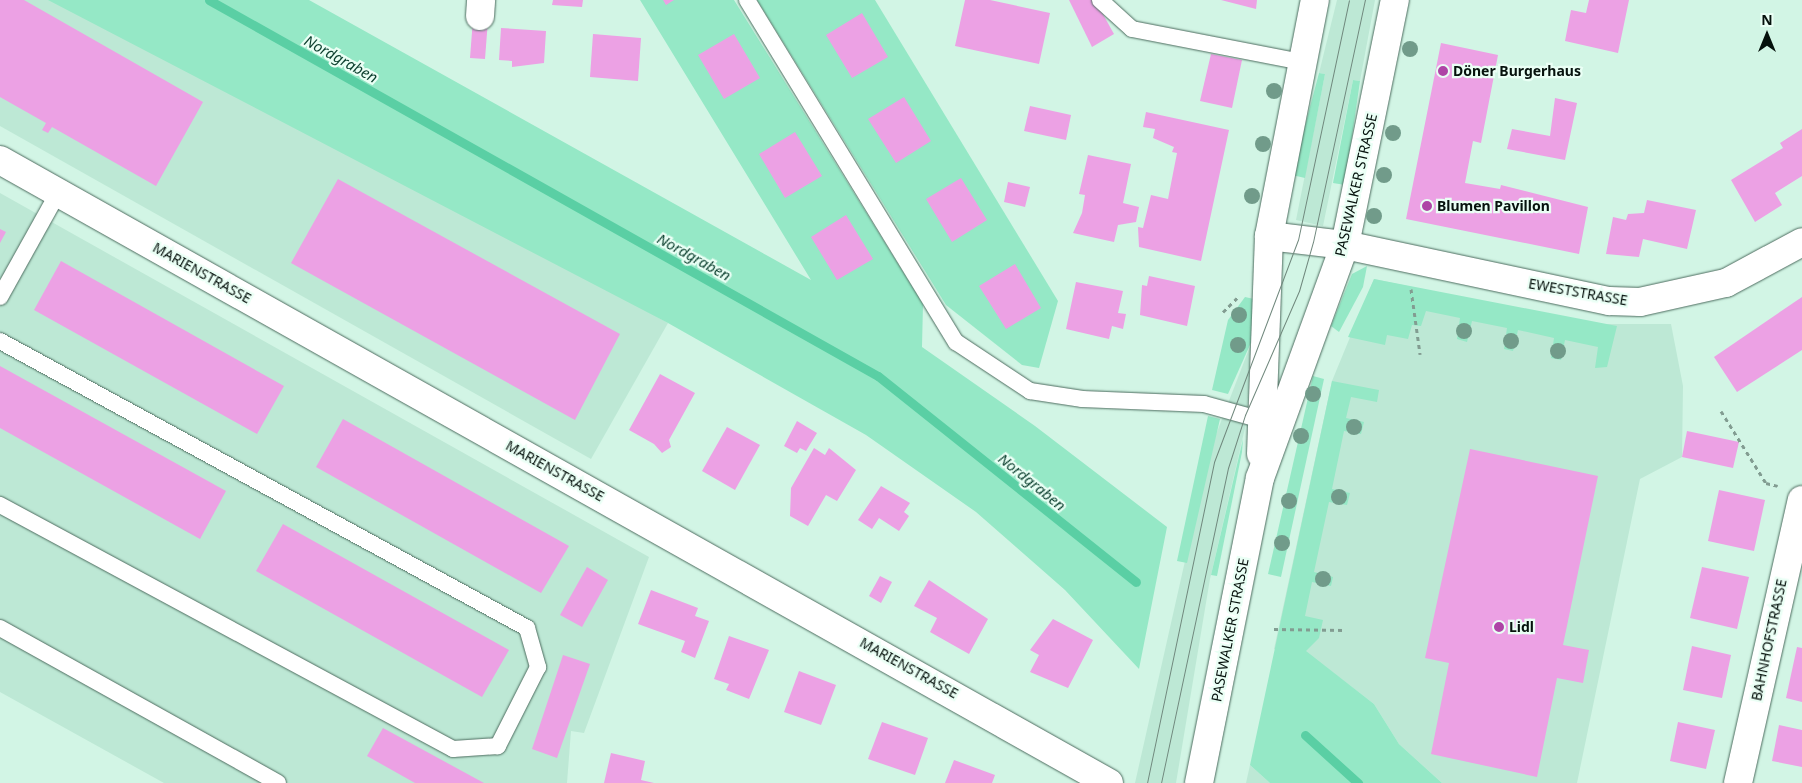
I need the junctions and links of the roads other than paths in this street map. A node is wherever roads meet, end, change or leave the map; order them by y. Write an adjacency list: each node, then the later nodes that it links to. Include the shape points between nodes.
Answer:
1 (747, 0): 13 (lane, via 956,342 1030,391 1082,399 1204,404)
2 (1100, 0): 5 (lane, via 1132,29)
3 (1315, 0): 5 (street, PASEWALKER STRASSE)
4 (1394, 0): 10 (street, PASEWALKER STRASSE)
5 (1302, 62): 8 (street, PASEWALKER STRASSE)
6 (0, 160): 7 (street, MARIENSTRASSE)
7 (58, 193): 11 (lane); 19 (street, MARIENSTRASSE)
8 (1269, 236): 10 (street, EWESTSTRASSE); 13 (street, PASEWALKER STRASSE)
9 (1802, 242): 10 (street, EWESTSTRASSE, via 1726,283 1640,302 1608,300)
10 (1345, 245): 14 (street, PASEWALKER STRASSE)
11 (0, 297)
12 (0, 341): 16 (lane, via 527,628 538,667 498,746 453,749)
13 (1262, 420): 14 (street, PASEWALKER STRASSE)
14 (1260, 478): 20 (street, PASEWALKER STRASSE)
15 (1800, 500): 21 (street, BAHNHOFSTRASSE)
16 (0, 506)
17 (0, 628): 18 (lane)
18 (278, 783)
19 (1109, 783)
20 (1199, 783)
21 (1738, 783)

